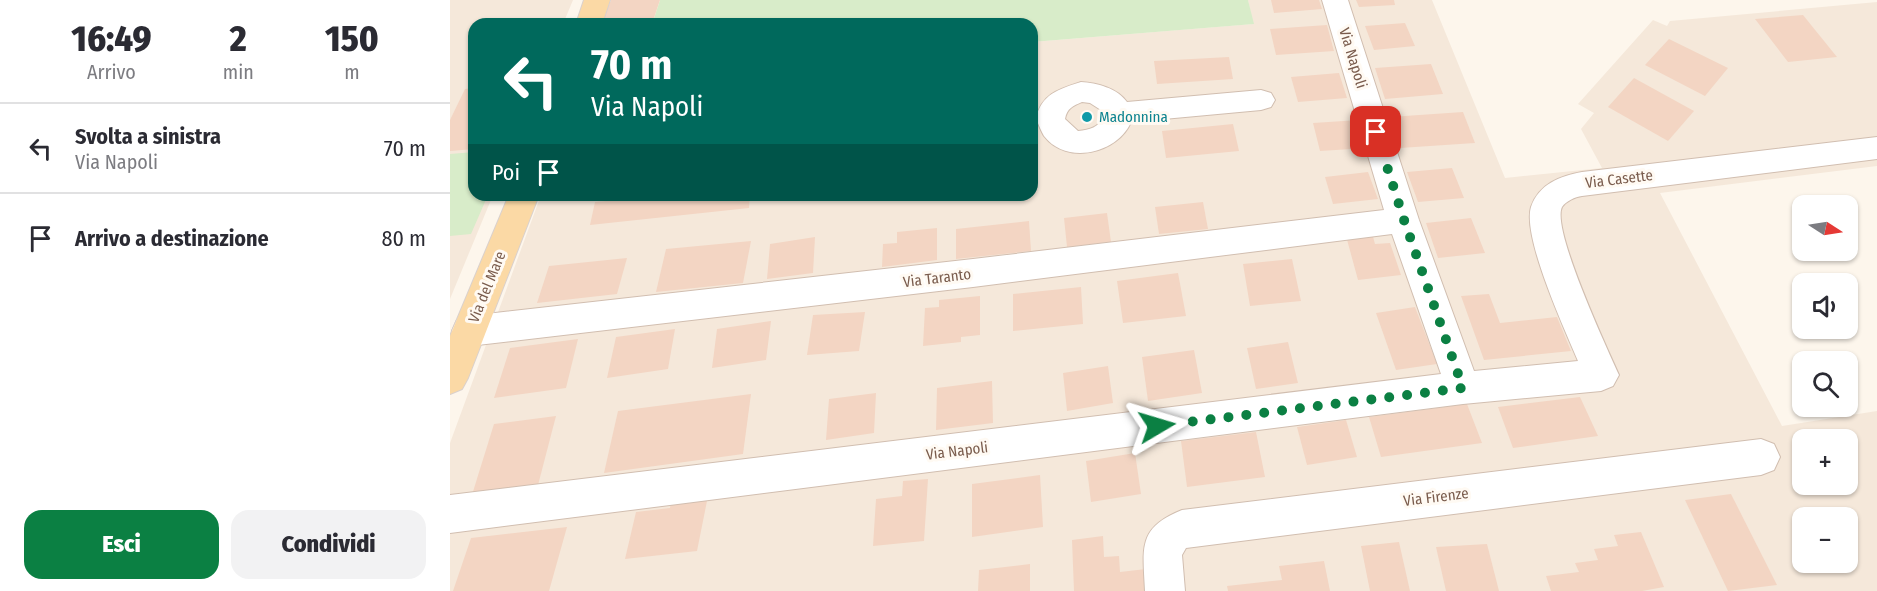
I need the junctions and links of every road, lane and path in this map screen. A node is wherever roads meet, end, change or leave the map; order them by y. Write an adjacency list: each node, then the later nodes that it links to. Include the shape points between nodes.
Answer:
1 (597, 0): 3 (main road)
2 (1335, 0): 9 (street, Via Napoli)
3 (591, 18)
4 (1262, 100): 5 (street)
5 (1118, 113): 6 (street, via 1109,99 1081,92 1055,104); 6 (street, via 1112,130 1080,142 1059,135)
6 (1041, 120)
7 (1877, 148): 11 (street, Via Casette, via 1582,184 1557,193 1546,209 1546,236)
8 (521, 201): 10 (main road, Via del Mare)
9 (1404, 220): 10 (street, Via Taranto, via 974,273); 12 (street, Via Napoli)
10 (458, 351)
11 (1601, 375): 12 (street, Via Napoli)
12 (1463, 388): 14 (street, Via Napoli)
13 (1761, 457): 15 (street, Via Firenze, via 1182,529 1164,543)
14 (450, 514)
15 (1165, 591)

